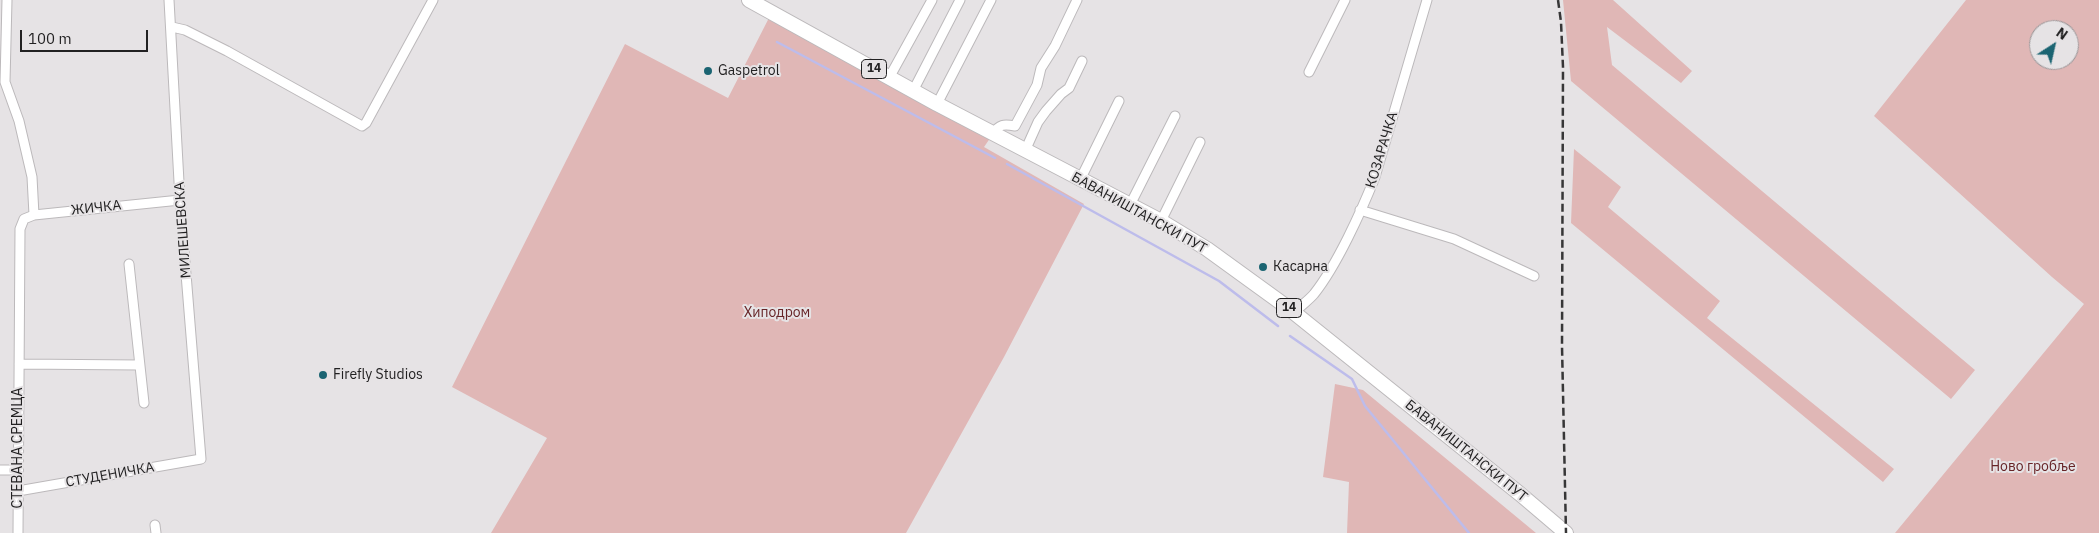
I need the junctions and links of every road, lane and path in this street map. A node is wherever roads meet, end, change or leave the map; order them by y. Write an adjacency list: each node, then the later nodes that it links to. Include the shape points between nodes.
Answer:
1 (6, 0): 15 (street)
2 (169, 0): 11 (street, МИЛЕШЕВСКА)
3 (434, 0): 11 (street, via 364,125 360,126 227,51)
4 (932, 0): 14 (street)
5 (960, 0): 16 (street)
6 (991, 0): 18 (street)
7 (1077, 0): 20 (street, via 1015,126 1005,124)
8 (1344, 0): 13 (street)
9 (1427, 0): 26 (street, КОЗАРАЧКА, via 1375,177)
10 (754, 1): 14 (main road, БАВАНИШТАНСКИ ПУТ / 14)
11 (172, 27): 24 (street, МИЛЕШЕВСКА)
12 (1082, 61): 22 (street, via 1069,88 1060,94 1038,122)
13 (1309, 72)
14 (890, 78): 16 (main road, БАВАНИШТАНСКИ ПУТ / 14)
15 (3, 82): 27 (street, via 19,121 32,176)
16 (913, 91): 18 (main road, БАВАНИШТАНСКИ ПУТ / 14)
17 (1119, 101): 23 (street)
18 (937, 104): 20 (main road, БАВАНИШТАНСКИ ПУТ / 14)
19 (1175, 116): 25 (street)
20 (994, 134): 22 (main road, БАВАНИШТАНСКИ ПУТ / 14)
21 (1200, 142): 28 (street)
22 (1025, 150): 23 (main road, БАВАНИШТАНСКИ ПУТ / 14)
23 (1080, 180): 25 (main road, БАВАНИШТАНСКИ ПУТ / 14)
24 (180, 200): 27 (street, ЖИЧКА); 35 (street, МИЛЕШЕВСКА)
25 (1130, 206): 28 (main road, БАВАНИШТАНСКИ ПУТ / 14)
26 (1360, 210): 30 (street, via 1454,239); 31 (street, КОЗАРАЧКА, via 1332,266 1314,294)
27 (34, 215): 32 (street, СТЕВАНА СРЕМЦА, via 24,219 20,229)
28 (1161, 221): 31 (main road, БАВАНИШТАНСКИ ПУТ / 14, via 1215,255)
29 (129, 264): 33 (street)
30 (1534, 276)
31 (1294, 313): 40 (main road, БАВАНИШТАНСКИ ПУТ / 14)
32 (19, 364): 33 (street); 37 (street, СТЕВАНА СРЕМЦА)
33 (139, 365): 34 (street)
34 (144, 403)
35 (202, 459): 38 (street, СТУДЕНИЧКА)
36 (0, 470): 37 (street)
37 (18, 470): 38 (street, СТЕВАНА СРЕМЦА)
38 (18, 491): 39 (street, СТЕВАНА СРЕМЦА)
39 (18, 533)
40 (1566, 533)

